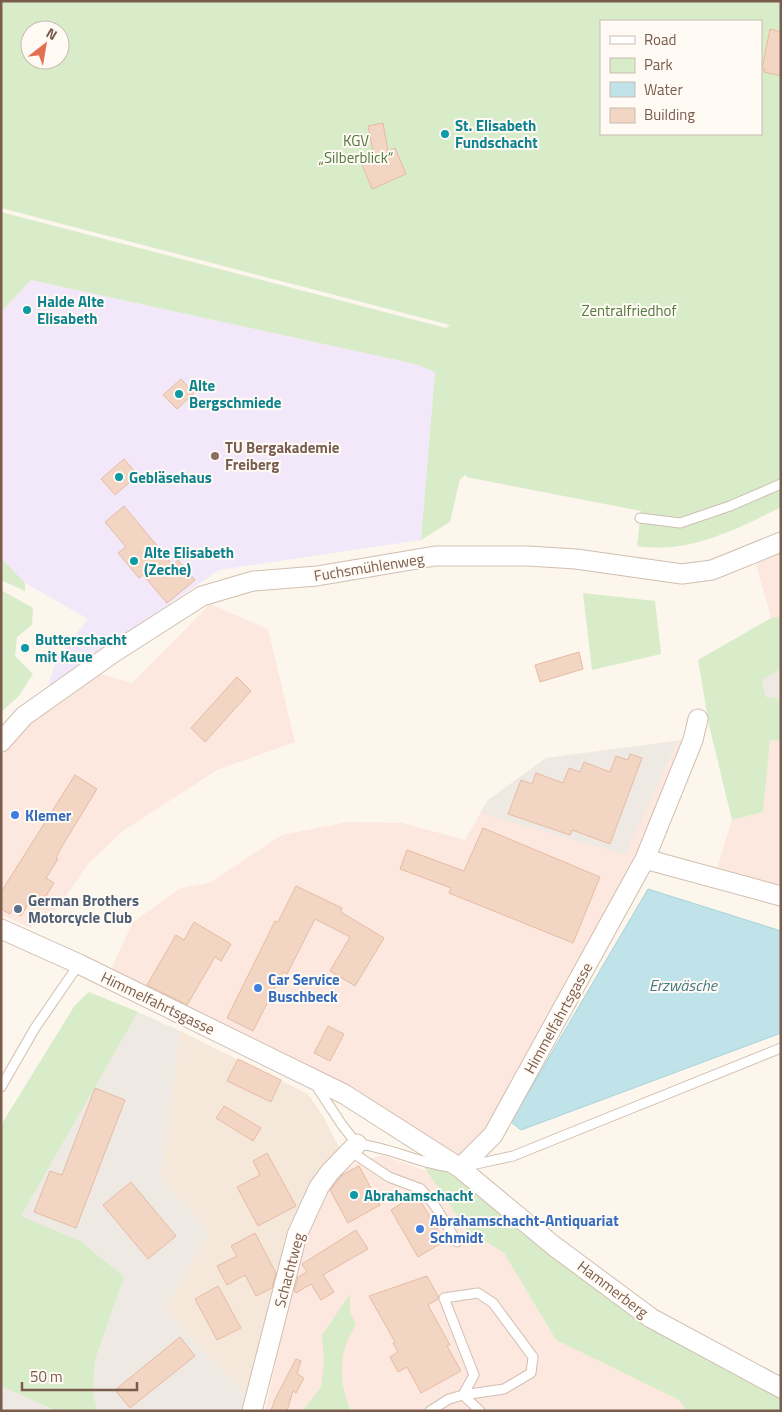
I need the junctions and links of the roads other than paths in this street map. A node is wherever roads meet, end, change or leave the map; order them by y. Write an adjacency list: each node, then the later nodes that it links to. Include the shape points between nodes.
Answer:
1 (781, 484): 2 (lane, via 680,523)
2 (640, 518)
3 (781, 542): 5 (street, Fuchsmühlenweg, via 712,570 682,574 576,559 435,556 317,576 253,581 202,596 24,716)
4 (698, 719): 6 (street, Himmelfahrtsgasse)
5 (1, 742)
6 (645, 859): 7 (street); 14 (street, Himmelfahrtsgasse, via 493,1135)
7 (781, 896)
8 (1, 929): 9 (street, Himmelfahrtsgasse)
9 (79, 964): 11 (street, Himmelfahrtsgasse); 12 (lane, via 35,1028)
10 (781, 1048): 14 (lane, via 513,1156)
11 (313, 1079): 13 (lane); 14 (street, Himmelfahrtsgasse, via 344,1094)
12 (1, 1087)
13 (354, 1148): 14 (lane, via 380,1146 420,1161); 15 (lane, via 389,1177 421,1189); 18 (street, Schachtweg, via 319,1187 297,1235)
14 (460, 1168): 16 (street, Hammerberg, via 554,1246 651,1318)
15 (457, 1242)
16 (781, 1388)
17 (463, 1395): 17 (lane, via 474,1375 444,1298 478,1293 493,1303 533,1357 531,1373 504,1389); 19 (lane, via 449,1399); 20 (lane)
18 (252, 1411)
19 (430, 1411)
20 (480, 1411)

